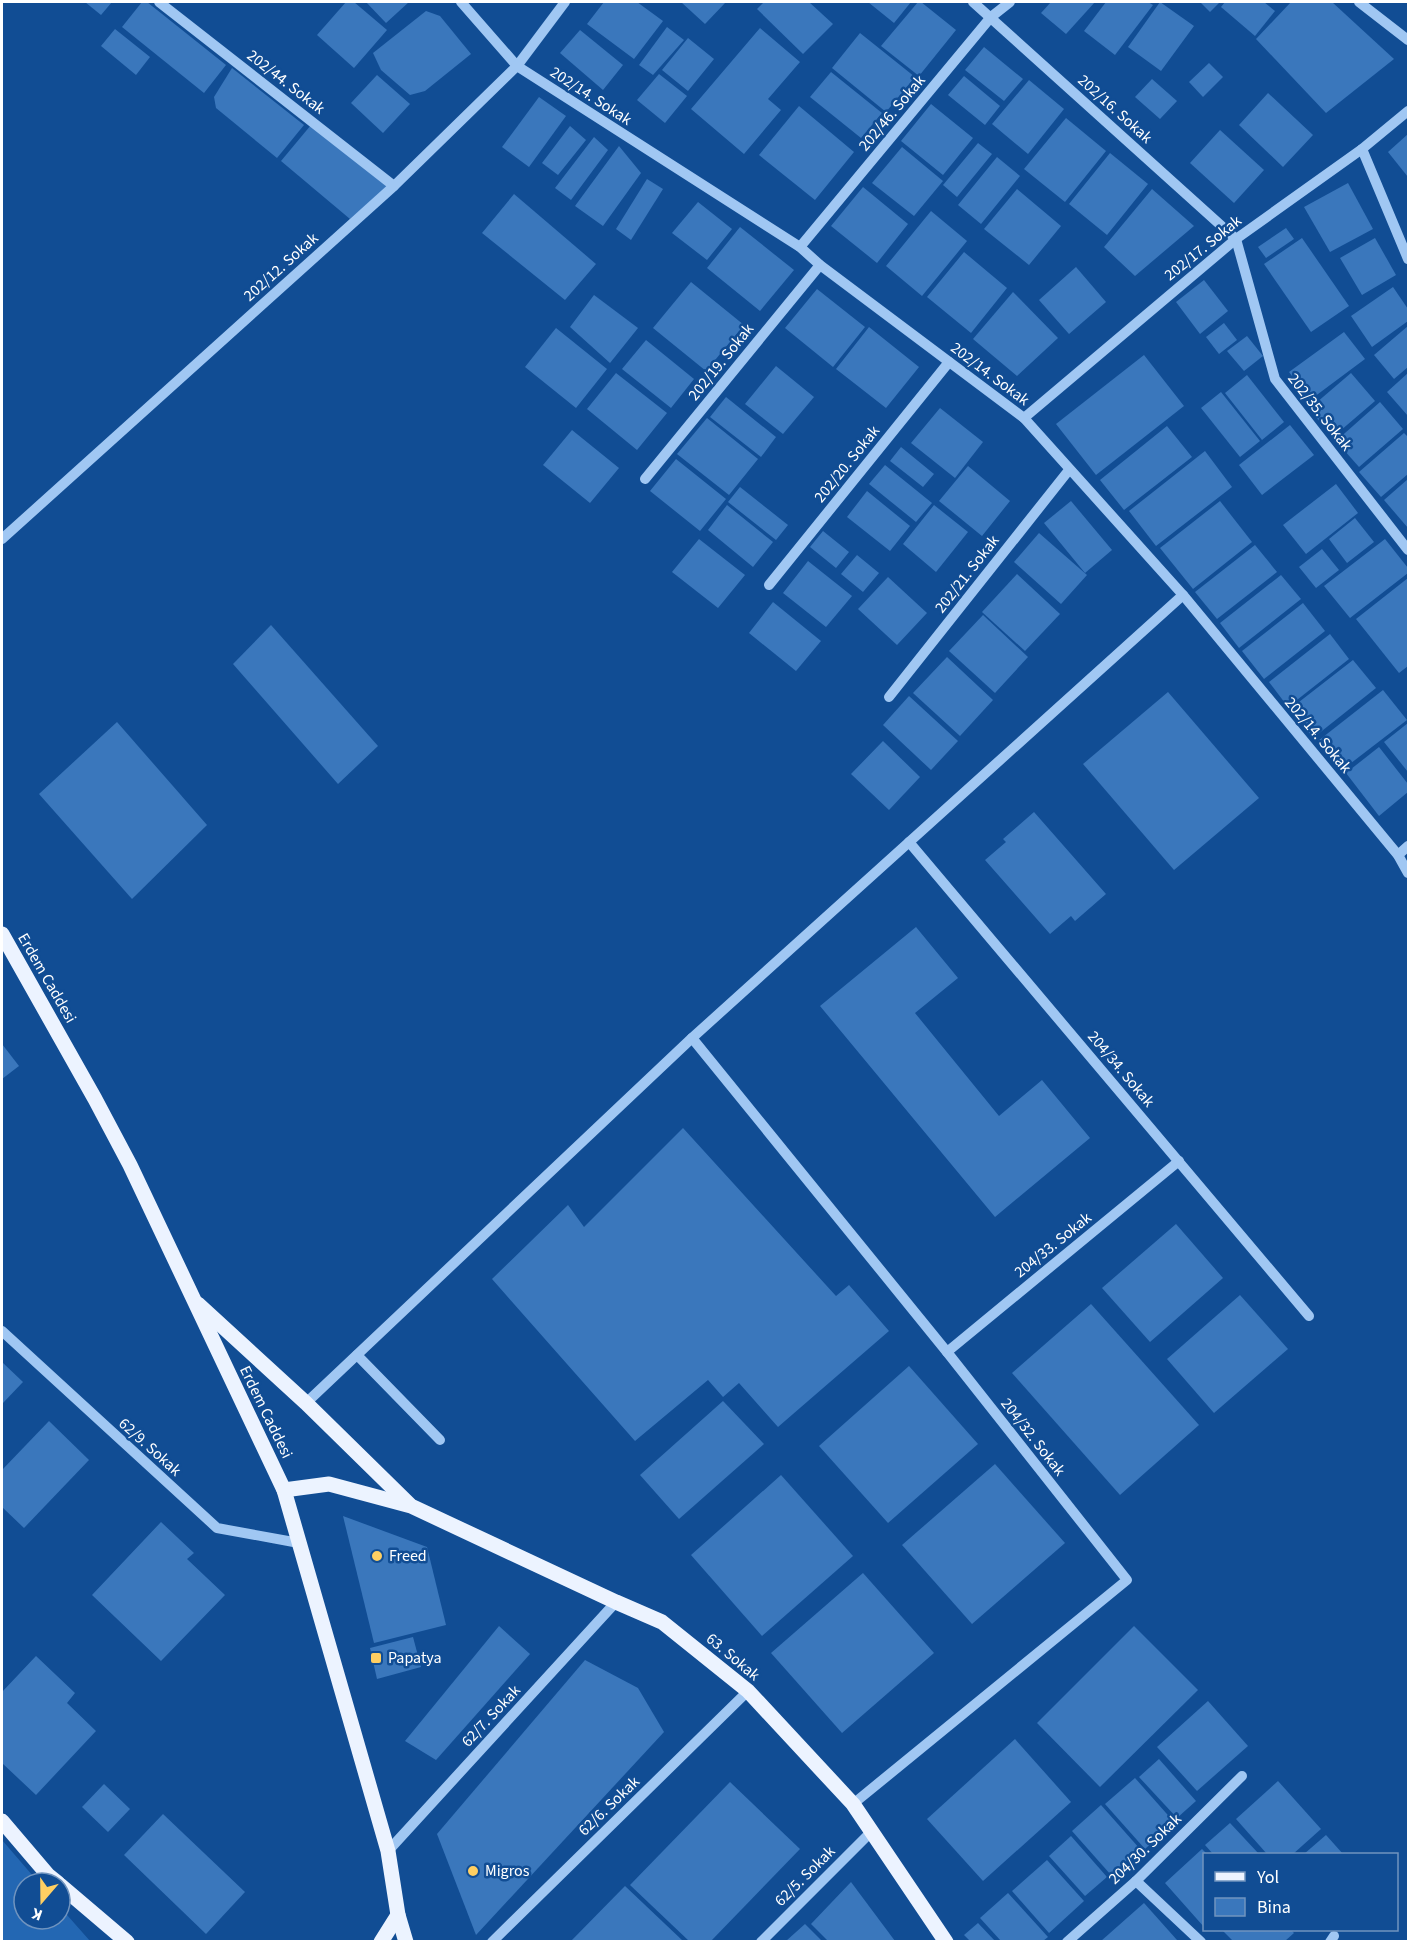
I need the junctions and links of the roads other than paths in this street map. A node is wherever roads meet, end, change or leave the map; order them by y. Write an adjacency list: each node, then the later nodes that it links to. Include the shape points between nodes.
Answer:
1 (159, 2): 12 (street, 202/44. Sokak)
2 (461, 2): 9 (street, 202/14. Sokak)
3 (565, 2): 9 (street, 202/12. Sokak)
4 (973, 2): 7 (street, 202/16. Sokak)
5 (1010, 2): 7 (street, 202/46. Sokak)
6 (1359, 2): 8 (street)
7 (991, 17): 13 (street, 202/16. Sokak); 14 (street, 202/46. Sokak)
8 (1408, 40)
9 (517, 66): 12 (street, 202/12. Sokak); 14 (street, 202/14. Sokak)
10 (1408, 111): 11 (street, 202/17. Sokak)
11 (1362, 149): 13 (street, 202/17. Sokak); 15 (street)
12 (394, 186): 21 (street, 202/12. Sokak)
13 (1236, 239): 18 (street, 202/17. Sokak); 22 (street, 202/35. Sokak, via 1275,379)
14 (800, 247): 16 (street, 202/14. Sokak)
15 (1408, 256)
16 (820, 265): 17 (street, 202/14. Sokak); 20 (street, 202/19. Sokak)
17 (949, 362): 18 (street, 202/14. Sokak); 23 (street, 202/20. Sokak)
18 (1024, 418): 19 (street, 202/14. Sokak)
19 (1069, 470): 24 (street, 202/14. Sokak); 25 (street, 202/21. Sokak)
20 (645, 479)
21 (2, 539)
22 (1408, 550)
23 (769, 585)
24 (1183, 595): 26 (street); 28 (street, 202/14. Sokak)
25 (889, 697)
26 (909, 842): 31 (street); 32 (street, 204/34. Sokak)
27 (1408, 846): 28 (street)
28 (1398, 855): 29 (street, 202/14. Sokak)
29 (1408, 873)
30 (2, 934): 33 (main road, Erdem Caddesi, via 96,1098)
31 (692, 1038): 36 (street, 204/32. Sokak); 37 (street)
32 (1179, 1161): 34 (street, 204/34. Sokak); 36 (street, 204/33. Sokak)
33 (192, 1298): 38 (main road); 40 (main road, Erdem Caddesi)
34 (1309, 1316)
35 (2, 1331): 42 (street, 62/9. Sokak, via 217,1528)
36 (947, 1352): 46 (street, 204/32. Sokak, via 1127,1580)
37 (357, 1355): 38 (street); 39 (street)
38 (306, 1404): 41 (main road)
39 (440, 1440)
40 (284, 1490): 41 (main road, via 329,1484); 42 (main road, Erdem Caddesi)
41 (411, 1506): 43 (main road, 63. Sokak)
42 (299, 1544): 49 (main road, Erdem Caddesi)
43 (616, 1602): 44 (main road, 63. Sokak, via 662,1622); 49 (street, 62/7. Sokak)
44 (748, 1691): 46 (main road, 63. Sokak); 57 (street, 62/6. Sokak)
45 (1242, 1776): 51 (street, 204/30. Sokak)
46 (853, 1804): 48 (main road, 63. Sokak)
47 (2, 1821): 50 (main road)
48 (871, 1832): 58 (street, 62/5. Sokak); 59 (main road, 63. Sokak)
49 (388, 1851): 53 (main road, Erdem Caddesi)
50 (45, 1871)
51 (1136, 1881): 60 (street, 204/30. Sokak); 61 (street)
52 (72, 1895): 54 (main road)
53 (398, 1915): 55 (main road); 56 (main road, Erdem Caddesi)
54 (127, 1941)
55 (381, 1941)
56 (406, 1941)
57 (492, 1941)
58 (761, 1941)
59 (946, 1941)
60 (1067, 1941)
61 (1202, 1941)

